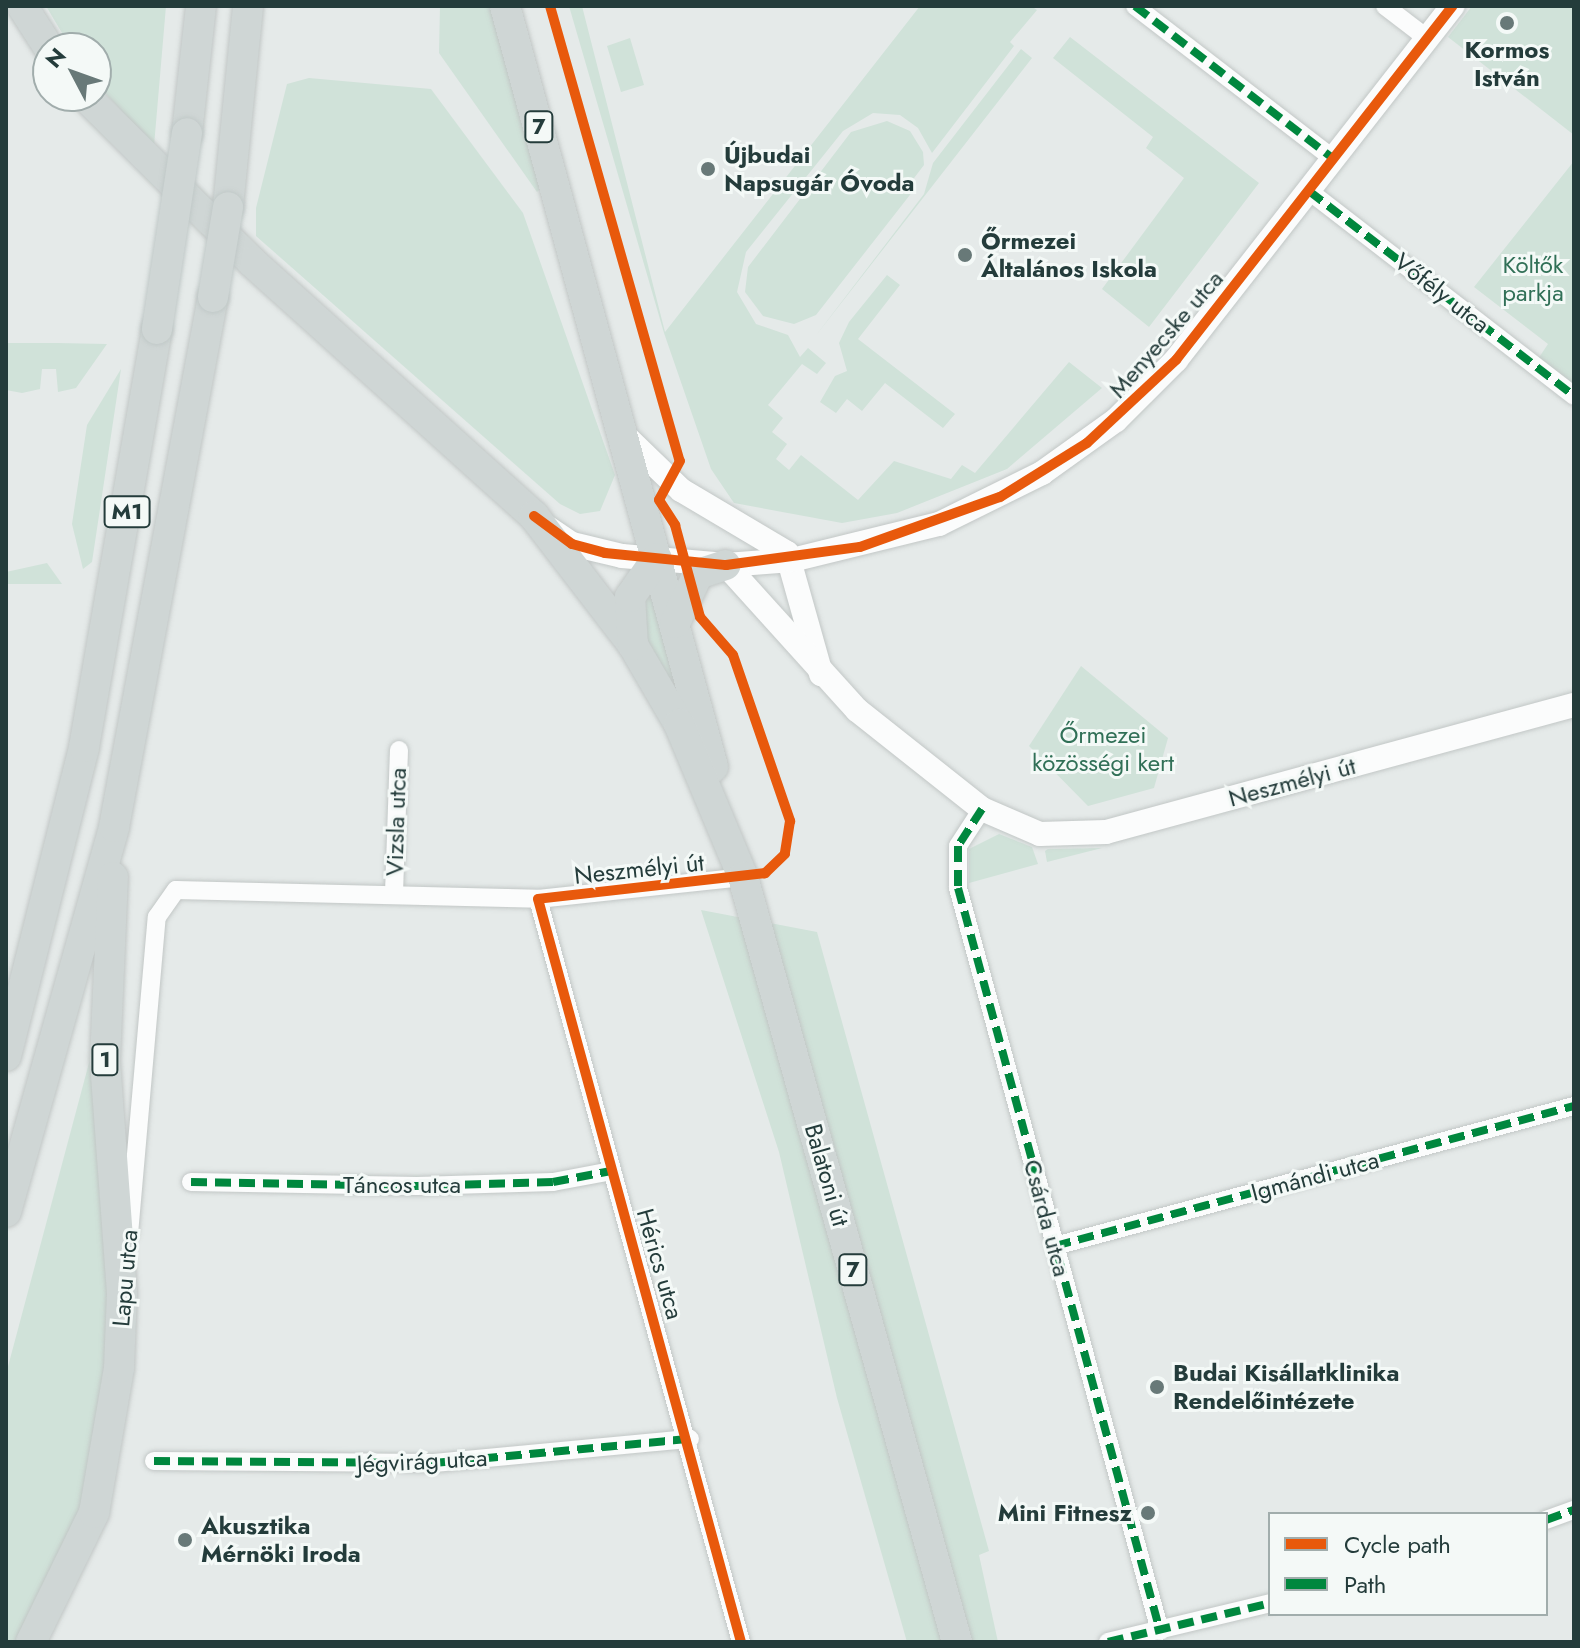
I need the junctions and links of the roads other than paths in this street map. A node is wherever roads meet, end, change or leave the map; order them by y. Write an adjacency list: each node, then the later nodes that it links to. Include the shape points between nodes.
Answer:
1 (22, 6): 9 (main road)
2 (201, 6): 35 (main road, M1, bridge, via 157,329 84,747)
3 (248, 6): 11 (main road, M1)
4 (263, 6): 11 (main road)
5 (505, 6): 16 (main road, 7)
6 (1135, 6): 13 (street)
7 (1385, 6): 10 (street)
8 (1453, 6): 10 (street, Menyecske utca)
9 (39, 32)
10 (1428, 39): 13 (street, Menyecske utca)
11 (242, 66): 29 (main road, M1, bridge, via 213,297)
12 (101, 112): 17 (main road, 7, via 252,262)
13 (1334, 159): 14 (street, Menyecske utca)
14 (1309, 191): 15 (street, Vőfély utca); 19 (street, Menyecske utca, via 1184,352 1096,436 1000,497)
15 (1574, 396)
16 (625, 436): 18 (street, via 681,490); 20 (main road, 7)
17 (534, 516): 20 (street, Menyecske utca, via 572,544); 24 (main road, 7)
18 (771, 538): 19 (street); 21 (street)
19 (860, 547): 21 (street, Menyecske utca)
20 (657, 558): 22 (street, Menyecske utca); 23 (main road, 7); 24 (main road, via 630,597)
21 (792, 560): 22 (street, Menyecske utca); 25 (street)
22 (726, 565): 23 (main road, via 689,584); 25 (street, Neszmélyi út)
23 (675, 623): 30 (main road, 7)
24 (633, 645): 30 (main road, 7, via 679,724)
25 (821, 676): 28 (street, Neszmélyi út)
26 (1574, 705): 28 (street, Neszmélyi út, via 1106,832 1040,834)
27 (399, 750): 32 (street, Vizsla utca)
28 (982, 809): 40 (street, Csárda utca, via 958,846 958,888)
29 (114, 827): 39 (main road, M1); 41 (main road, 1, via 105,1060)
30 (733, 847): 31 (main road, Balatoni út / 7)
31 (743, 877): 34 (street, Neszmélyi út); 50 (main road, Balatoni út / 7)
32 (394, 893): 33 (street, Neszmélyi út, via 186,887); 34 (street, Neszmélyi út)
33 (166, 899): 41 (street, Lapu utca, via 157,917)
34 (538, 899): 37 (street, Hérics utca)
35 (6, 1056)
36 (1574, 1106): 40 (street, Igmándi utca)
37 (611, 1171): 38 (street, Táncos utca, via 553,1182 462,1185); 42 (street, Hérics utca)
38 (191, 1182)
39 (6, 1212)
40 (1055, 1246): 47 (street, Csárda utca)
41 (122, 1293): 48 (main road, Lapu utca / 1, via 109,1453 94,1513)
42 (690, 1439): 43 (street, Jégvirág utca, via 434,1463); 49 (street, Hérics utca)
43 (154, 1461)
44 (1574, 1510): 45 (street)
45 (1548, 1519)
46 (1268, 1604): 47 (street)
47 (1160, 1631): 51 (street)
48 (31, 1642)
49 (741, 1642)
50 (957, 1642)
51 (1108, 1642)

